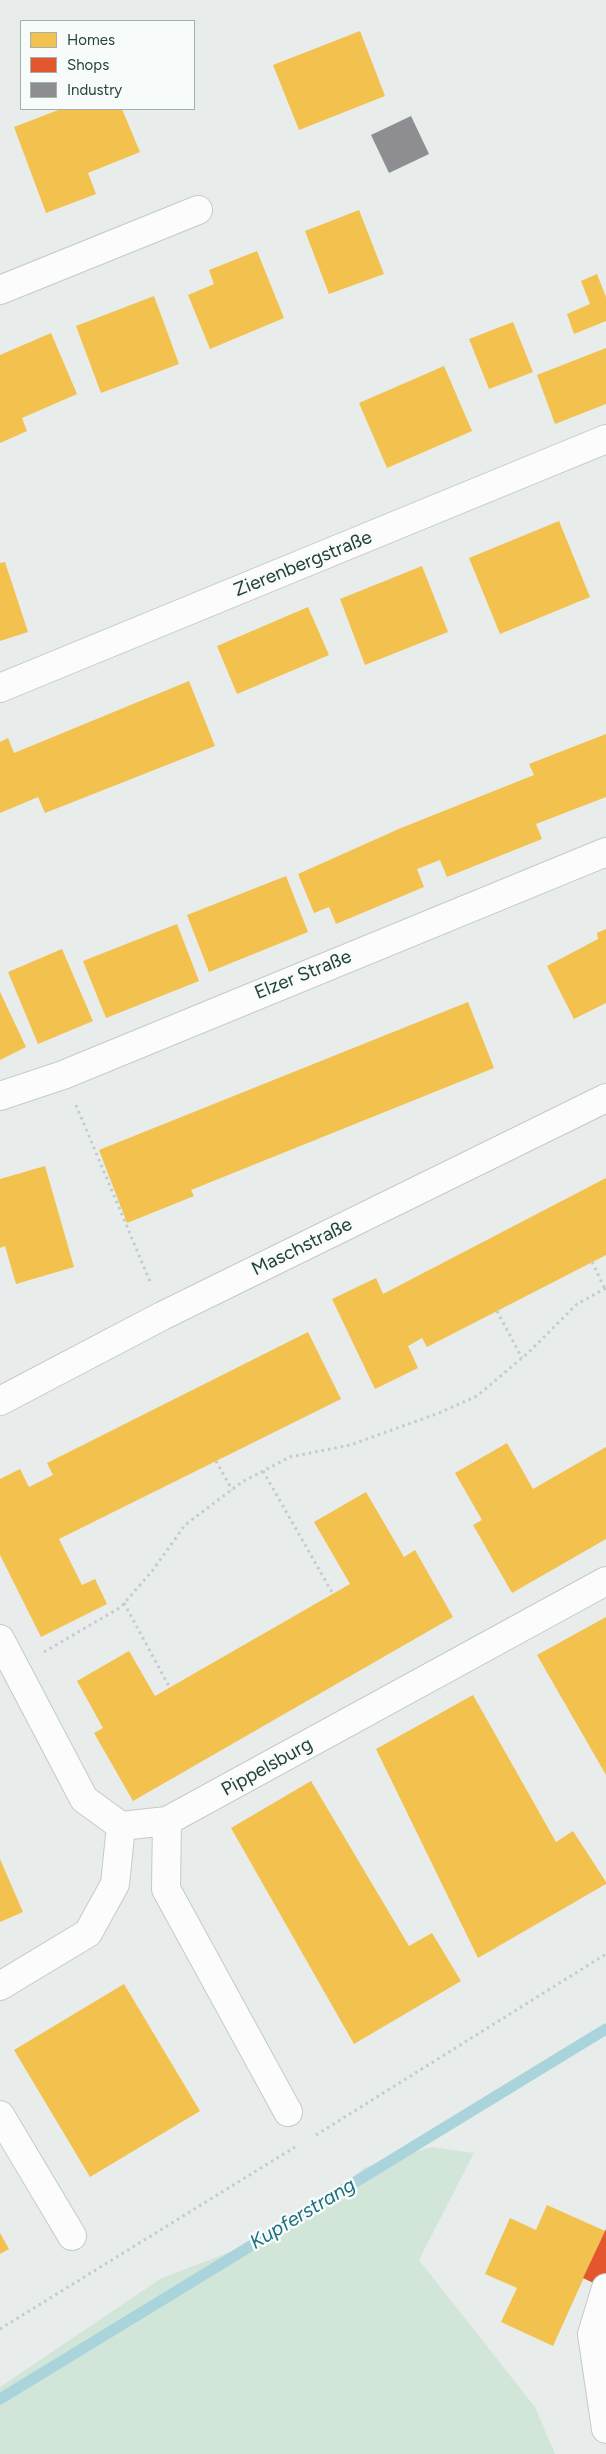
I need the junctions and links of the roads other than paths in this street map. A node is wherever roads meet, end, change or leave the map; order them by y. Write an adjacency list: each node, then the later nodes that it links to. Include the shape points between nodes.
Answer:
1 (198, 210): 2 (street)
2 (0, 290)
3 (606, 439): 4 (street, Zierenbergstraße)
4 (0, 688)
5 (606, 852): 6 (street, Elzer Straße, via 63,1075)
6 (0, 1096)
7 (606, 1098): 8 (street, Maschstraße, via 162,1316)
8 (0, 1401)
9 (606, 1581): 11 (street, Pippelsburg)
10 (0, 1639): 12 (street, via 84,1799)
11 (167, 1821): 12 (street, Pippelsburg); 14 (street, via 166,1889)
12 (121, 1826): 13 (street, via 115,1884 88,1933)
13 (0, 1986)
14 (288, 2112)
15 (0, 2115): 16 (street)
16 (72, 2236)
17 (606, 2288): 18 (street, via 592,2334)
18 (606, 2429)

